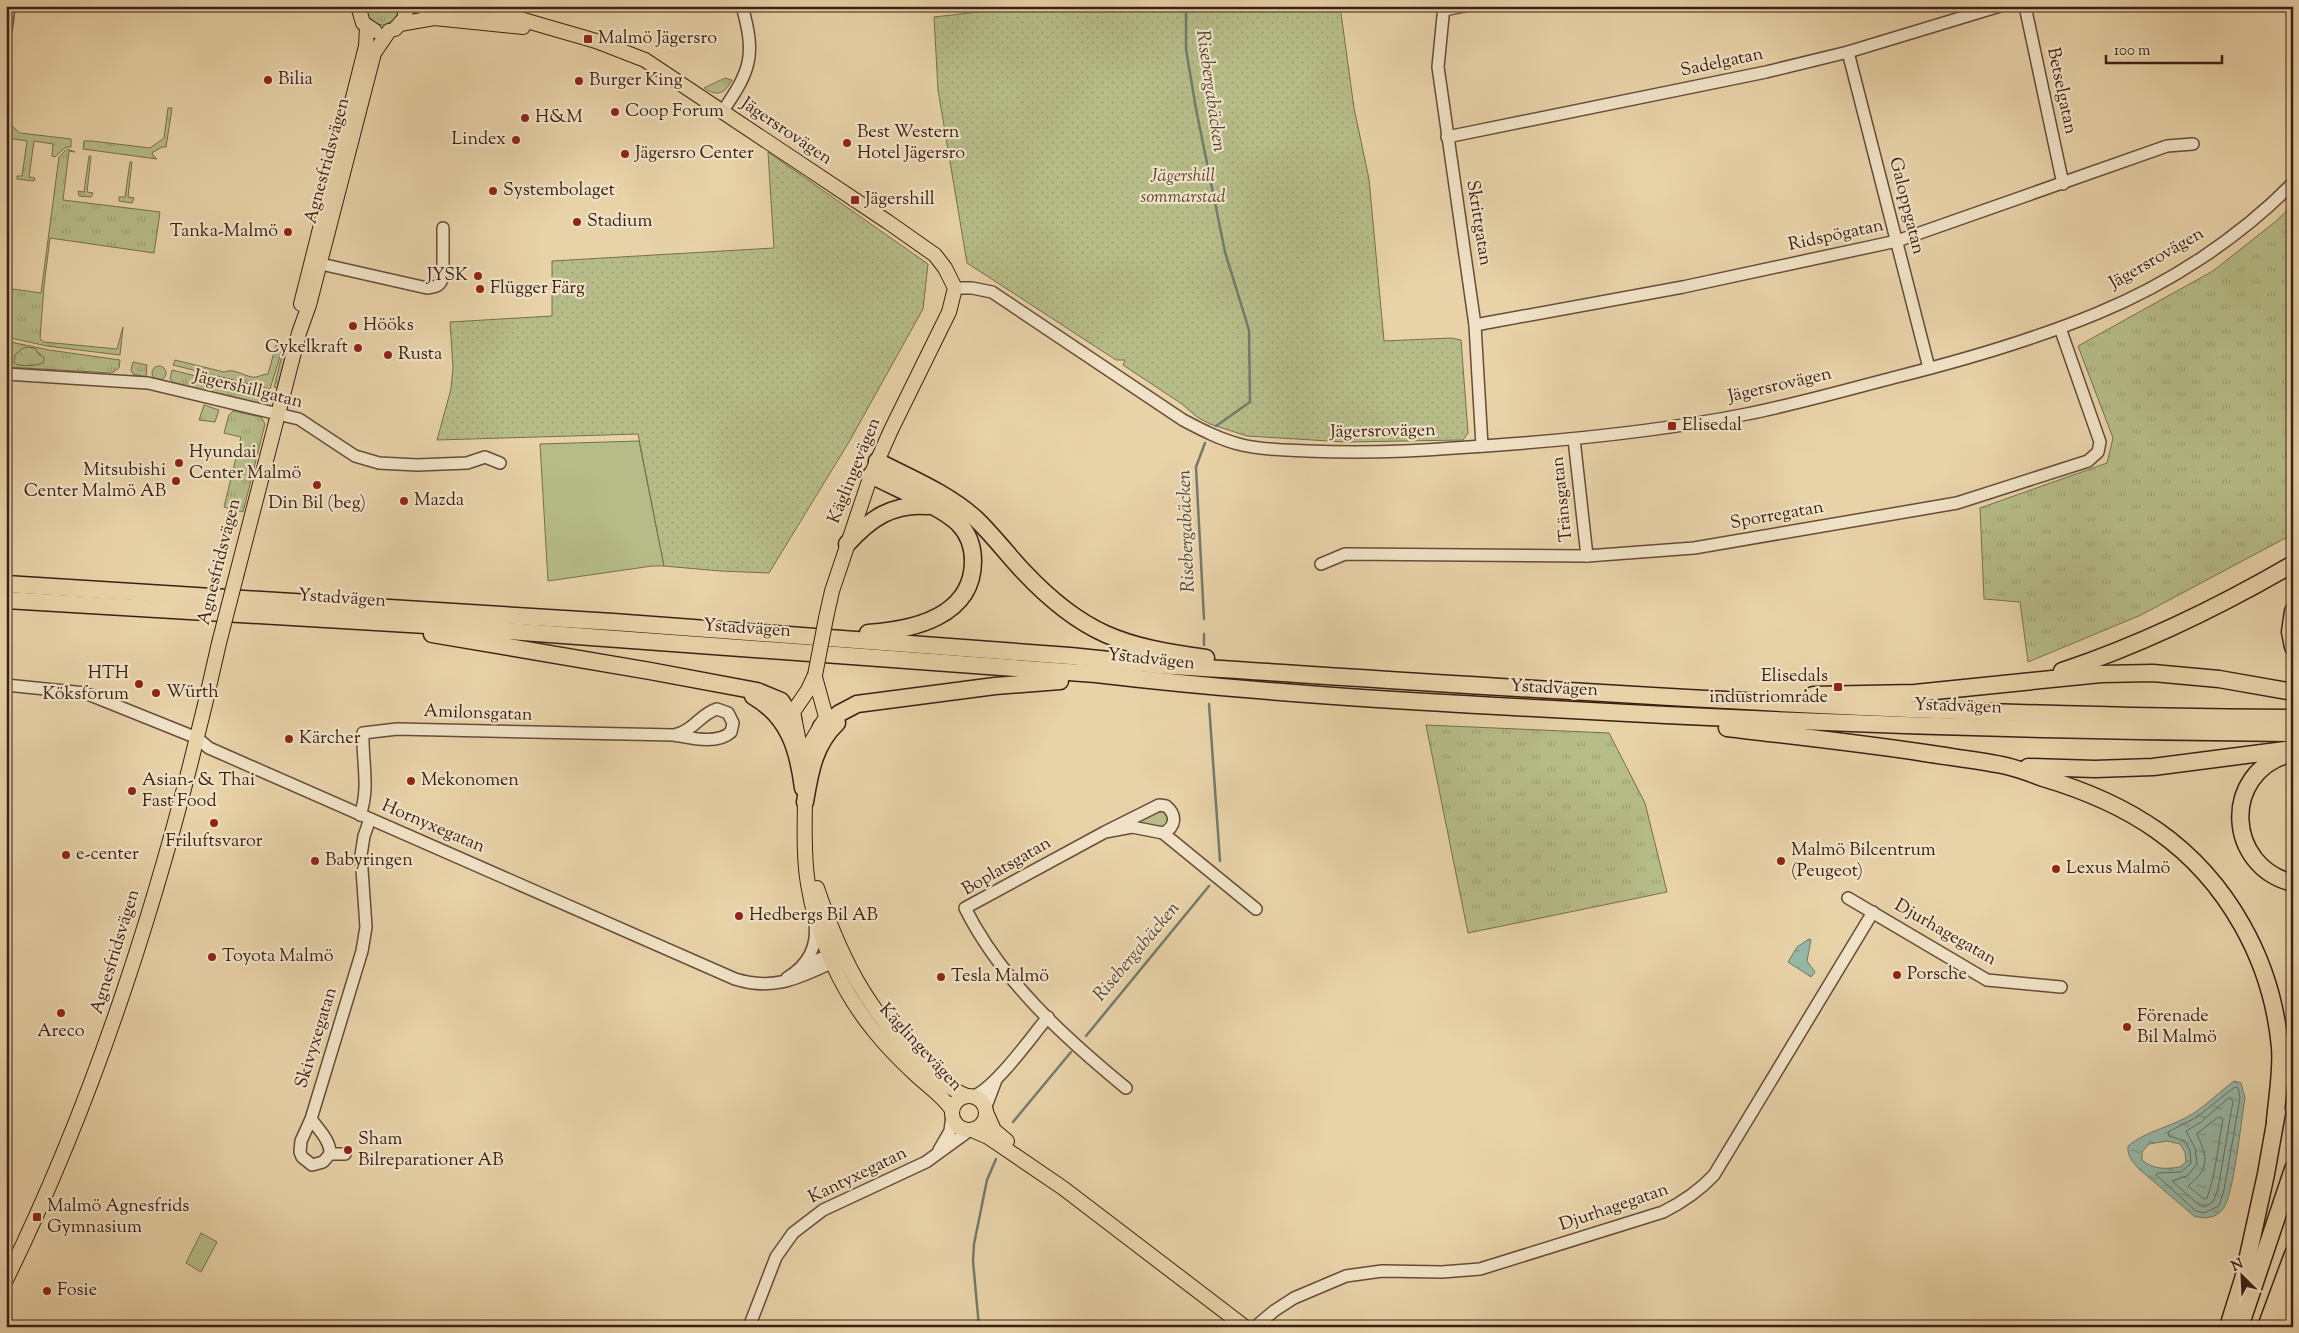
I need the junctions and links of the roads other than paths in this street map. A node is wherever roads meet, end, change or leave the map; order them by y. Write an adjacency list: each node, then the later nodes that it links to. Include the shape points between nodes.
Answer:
1 (9, 6): 13 (street)
2 (407, 6): 12 (main road, Agnesfridsvägen, via 404,19)
3 (419, 6): 10 (main road, Jägersrovägen, via 490,13)
4 (742, 6): 15 (street, via 750,42 750,61 745,76)
5 (1464, 6): 9 (street)
6 (2000, 6): 14 (street, Sadelgatan)
7 (2024, 6): 19 (street, Betselgatan)
8 (356, 8): 11 (main road)
9 (1444, 8): 16 (street, Skrittgatan, via 1438,67)
10 (545, 26): 12 (main road, Jägersrovägen, via 520,27 434,18); 15 (main road, Jägersrovägen, via 646,60)
11 (367, 27): 12 (main road, via 380,32); 22 (main road, Agnesfridsvägen, via 364,54)
12 (395, 28): 22 (main road, Agnesfridsvägen, via 374,53)
13 (6, 30)
14 (1848, 52): 16 (street, Sadelgatan, via 1766,72); 21 (street, Galoppgatan)
15 (722, 112): 23 (main road, Jägersrovägen, via 935,256)
16 (1447, 137): 24 (street, Skrittgatan)
17 (2193, 144): 19 (street, Ridspögatan, via 2167,146)
18 (2293, 183): 25 (street, Jägersrovägen, via 2258,215 2193,263 2107,309)
19 (2064, 184): 21 (street, Ridspögatan)
20 (443, 228): 22 (street, via 443,276 437,287 427,288)
21 (1896, 241): 24 (street, Ridspögatan, via 1683,288); 26 (street, Galoppgatan)
22 (315, 262): 28 (main road, Agnesfridsvägen, via 302,296 299,333)
23 (955, 288): 30 (street, Jägersrovägen, via 992,292 1183,420 1243,446 1347,452); 32 (main road, Käglingevägen, via 949,312)
24 (1475, 325): 30 (street, Skrittgatan)
25 (2060, 328): 26 (street, Jägersrovägen); 35 (street, Sporregatan, via 2100,442 2098,452 2088,461 1957,503 1694,548)
26 (1929, 368): 29 (street, Jägersrovägen, via 1748,414)
27 (6, 374): 28 (street, Jägershillgatan, via 148,382)
28 (277, 414): 31 (street, Jägershillgatan, via 299,419 355,456 379,463 467,463 485,456); 59 (main road, Agnesfridsvägen, bridge)
29 (1574, 439): 30 (street, Jägersrovägen); 35 (street, Tränsgatan)
30 (1482, 446)
31 (500, 462)
32 (874, 468): 33 (highway); 34 (main road, Käglingevägen); 45 (highway, via 940,494 975,518 1044,592 1099,633 1170,654 1329,670)
33 (930, 506): 34 (highway, via 906,506 883,512); 42 (highway, via 958,523 972,549 973,566 968,585 963,595 943,614 915,627 895,631 778,629)
34 (847, 544): 44 (main road, Käglingevägen, bridge, via 832,591)
35 (1587, 556): 36 (street, Sporregatan, via 1345,554)
36 (1321, 564)
37 (2293, 564): 46 (highway, via 2137,644 2060,672)
38 (6, 584): 42 (highway, Ystadvägen)
39 (6, 600): 41 (highway, Ystadvägen)
40 (2293, 611): 43 (highway, via 2290,632)
41 (333, 619): 48 (highway, Ystadvägen, via 1096,674); 49 (highway)
42 (757, 633): 45 (highway, Ystadvägen)
43 (2293, 647)
44 (815, 676): 55 (main road, Käglingevägen, via 794,709); 56 (main road, Käglingevägen, via 826,713)
45 (1349, 677): 51 (highway, Ystadvägen)
46 (2015, 682): 50 (highway, via 2153,673 2219,679); 51 (highway, via 1915,693 1682,693)
47 (6, 685): 59 (street, Hornyxegatan, via 85,693)
48 (1191, 685): 52 (highway, via 1166,687 1085,681 1044,682); 53 (highway, Ystadvägen)
49 (738, 688): 55 (highway, via 778,699); 64 (highway, via 766,705 788,729 798,758)
50 (2293, 692)
51 (1661, 696): 54 (highway, Ystadvägen, via 1960,711)
52 (888, 701): 56 (highway, via 850,707); 64 (highway, via 854,710 828,732 816,753)
53 (1645, 715): 57 (highway, Ystadvägen, via 2095,731); 62 (highway)
54 (2293, 718)
55 (793, 719): 56 (main road, via 806,731); 63 (main road, Käglingevägen)
56 (821, 728): 63 (main road, Käglingevägen, via 810,744)
57 (2293, 733)
58 (674, 735): 58 (street, Amilonsgatan, via 719,739 731,732 733,723 728,712 717,709 688,730); 65 (street, Amilonsgatan, via 396,729 363,733)
59 (197, 738): 65 (street, Hornyxegatan, via 209,748); 94 (main road, Agnesfridsvägen, via 125,991 48,1193)
60 (2293, 749): 62 (highway, via 2152,767)
61 (2293, 753): 69 (highway, via 2273,760 2252,778 2242,799 2240,817 2244,842 2253,857 2270,874)
62 (2004, 766): 86 (highway, via 2082,790 2129,811 2177,845 2216,886 2249,938 2269,988 2280,1049)
63 (805, 773): 64 (main road, Käglingevägen)
64 (805, 802): 68 (main road, Käglingevägen)
65 (365, 817): 76 (street, Hornyxegatan, via 735,979); 85 (street, Skivyxegatan, via 361,855 366,927 362,951)
66 (1105, 832): 67 (street, Boplatsgatan, via 1132,827); 67 (street, Boplatsgatan, via 1163,804 1170,808 1174,820 1171,828); 78 (street, Boplatsgatan, via 965,908 989,951)
67 (1163, 833): 72 (street)
68 (805, 844): 71 (main road, Käglingevägen, via 808,885); 74 (main road, Käglingevägen)
69 (2293, 883)
70 (1848, 898): 73 (street, Djurhagegatan)
71 (814, 909): 74 (main road, Käglingevägen); 75 (street, via 814,944)
72 (1256, 909)
73 (1873, 912): 77 (street, Djurhagegatan, via 1987,980); 98 (street, Djurhagegatan, via 1714,1175 1684,1202 1617,1228 1480,1268 1442,1272 1376,1271 1346,1276 1294,1298)
74 (837, 956): 75 (street); 76 (street, Hornyxegatan, via 798,978); 82 (main road, Käglingevägen, via 900,1042 943,1084); 84 (main road, Käglingevägen, via 850,996 875,1032 917,1076 946,1100)
75 (800, 967): 76 (street)
76 (775, 984)
77 (2061, 986)
78 (1048, 1017): 80 (street); 81 (street, Boplatsgatan)
79 (2293, 1048): 86 (highway)
80 (997, 1078): 82 (street, via 978,1095); 83 (street)
81 (1126, 1088)
82 (970, 1096): 83 (main road, via 981,1101); 84 (main road, via 959,1100)
83 (985, 1110): 87 (main road, via 983,1122); 92 (main road, via 994,1130)
84 (952, 1113): 87 (main road, via 960,1127); 90 (street, Kantyxegatan, via 946,1140)
85 (311, 1119): 88 (street, via 327,1142); 88 (street, Skivyxegatan, via 300,1147 302,1157 312,1165 323,1162)
86 (2275, 1121): 99 (highway, via 2249,1250)
87 (971, 1130): 90 (street, Kantyxegatan); 92 (main road, via 988,1137)
88 (330, 1154): 89 (street, Skivyxegatan)
89 (345, 1154)
90 (926, 1162): 96 (street, Kantyxegatan, via 823,1210 793,1233 776,1257)
91 (2293, 1169): 100 (highway)
92 (1064, 1188): 97 (main road)
93 (2293, 1254): 101 (highway)
94 (6, 1280)
95 (2293, 1293): 102 (highway)
96 (749, 1327)
97 (1245, 1327)
98 (1255, 1327)
99 (2228, 1327)
100 (2240, 1327)
101 (2266, 1327)
102 (2278, 1327)

